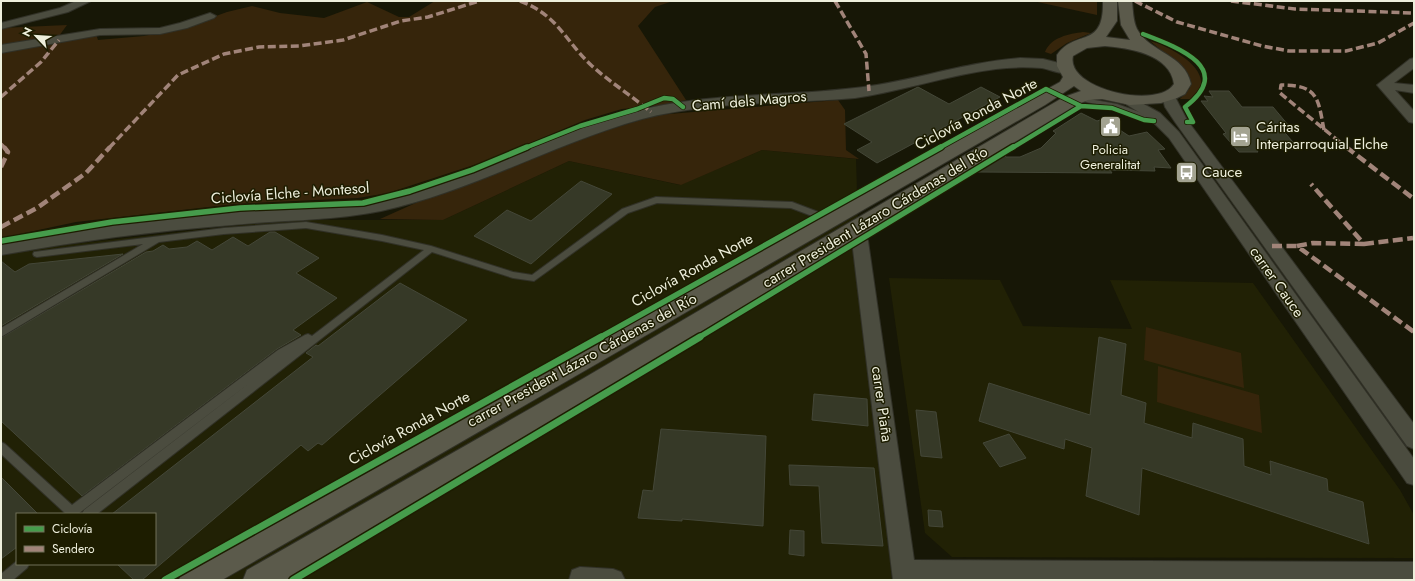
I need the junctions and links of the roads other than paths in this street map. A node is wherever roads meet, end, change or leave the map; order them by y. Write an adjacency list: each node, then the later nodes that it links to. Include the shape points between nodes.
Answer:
1 (86, 1): 5 (street, via 64,10)
2 (1110, 1): 6 (main road, via 1111,19 1106,30)
3 (1125, 1): 8 (main road, via 1127,24 1132,34)
4 (210, 16): 7 (street, via 160,31 100,32)
5 (1, 26)
6 (1089, 42): 8 (main road, via 1123,43); 10 (main road, via 1074,47)
7 (1, 49)
8 (1150, 51): 13 (main road, via 1171,63 1182,76 1180,89)
9 (1414, 62): 11 (street)
10 (1070, 74): 14 (main road, carrer President Lázaro Cárdenas del Río, via 1103,94); 15 (lane, via 1091,103 1115,105 1140,116); 17 (main road, carrer President Lázaro Cárdenas del Río, via 1066,84 1044,98); 18 (main road, carrer President Lázaro Cárdenas del Río); 20 (street, Camí dels Magros, via 1033,62 973,68 869,91 714,102 661,110 558,141 426,194 380,206 164,225 59,237)
11 (1383, 85): 12 (street); 16 (street)
12 (1414, 89)
13 (1168, 96): 14 (main road, carrer President Lázaro Cárdenas del Río, via 1155,100); 25 (street, carrer Cauce, via 1182,122)
14 (1129, 100): 15 (street, carrer Cauce)
15 (1155, 116): 27 (street, carrer Cauce, via 1174,134)
16 (1413, 117)
17 (831, 220): 21 (lane, via 792,205 656,200 624,211 534,278 513,275); 34 (main road, carrer President Lázaro Cárdenas del Río)
18 (854, 229): 31 (street, carrer Piaña, via 860,241); 35 (main road, carrer President Lázaro Cárdenas del Río)
19 (157, 239): 21 (lane, via 224,231 306,226); 22 (lane); 24 (lane)
20 (1, 248)
21 (431, 249): 23 (lane)
22 (37, 254)
23 (334, 324): 26 (lane, via 281,353 72,512); 28 (lane)
24 (1, 333)
25 (1414, 440)
26 (1, 448)
27 (1414, 476)
28 (89, 513)
29 (22, 565): 33 (lane)
30 (1414, 573): 31 (street)
31 (904, 576)
32 (580, 578): 36 (street)
33 (2, 580)
34 (194, 580)
35 (258, 580)
36 (614, 580)

